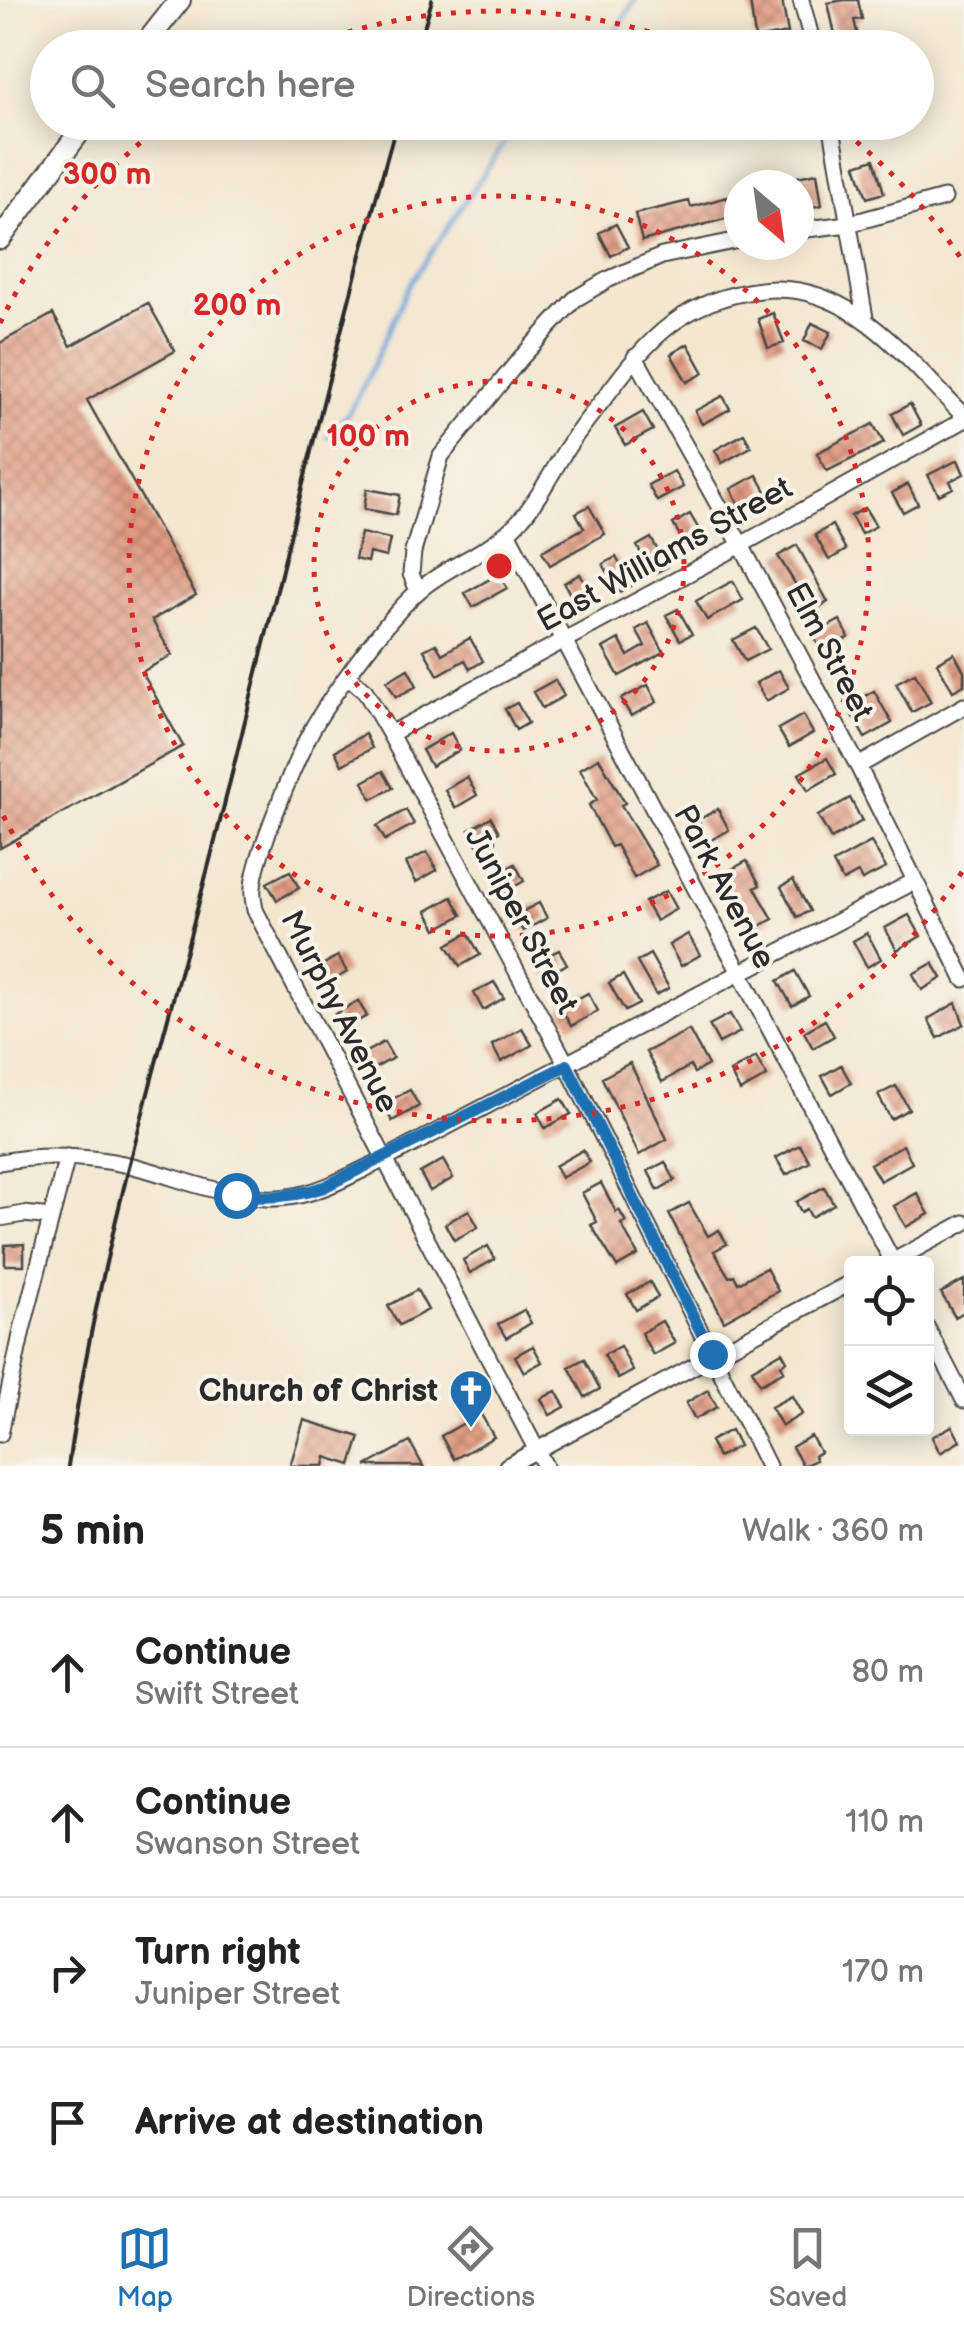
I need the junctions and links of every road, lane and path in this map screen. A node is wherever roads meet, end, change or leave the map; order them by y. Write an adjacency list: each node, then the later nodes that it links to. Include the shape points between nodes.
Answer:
1 (180, 0): 3 (main road)
2 (801, 0): 4 (street)
3 (156, 30)
4 (809, 30)
5 (74, 140): 10 (main road)
6 (834, 140): 8 (street)
7 (944, 198): 8 (street)
8 (848, 224): 9 (street); 12 (street)
9 (814, 228)
10 (0, 239)
11 (724, 243): 17 (street, via 662,256 607,280 575,300 520,360 441,456 413,552)
12 (865, 318): 13 (street, Murphy Avenue, via 827,297 764,289 713,298 679,317); 14 (street, Murphy Avenue)
13 (635, 357): 15 (street, Murphy Avenue); 16 (street, Elm Street)
14 (964, 418): 16 (street, East Williams Street)
15 (508, 534): 17 (street, Murphy Avenue); 18 (street, Park Avenue)
16 (741, 546): 18 (street, East Williams Street); 22 (street, Elm Street)
17 (418, 591): 19 (street, Murphy Avenue)
18 (564, 642): 21 (street, East Williams Street); 24 (street, Park Avenue)
19 (348, 677): 21 (street, Juniper Street, via 366,691); 28 (street, Murphy Avenue, via 298,762 252,886 266,937)
20 (964, 706): 22 (street)
21 (390, 734): 26 (street, Juniper Street)
22 (858, 766): 23 (street, Elm Street)
23 (914, 882): 24 (street); 25 (street, Elm Street)
24 (739, 975): 26 (street); 33 (street, Park Avenue)
25 (964, 979)
26 (567, 1065): 28 (street); 37 (street, Juniper Street)
27 (67, 1157): 28 (street, via 264,1198 312,1192); 29 (street); 30 (street)
28 (384, 1159): 40 (street, Murphy Avenue)
29 (0, 1162)
30 (51, 1217): 31 (street); 39 (street)
31 (0, 1218)
32 (964, 1223): 34 (street)
33 (887, 1256)
34 (904, 1256)
35 (844, 1286): 37 (street)
36 (934, 1342): 38 (street)
37 (712, 1354): 40 (street); 43 (street, Juniper Street)
38 (964, 1400)
39 (0, 1434)
40 (536, 1450): 41 (street); 42 (street, Murphy Avenue)
41 (506, 1466)
42 (545, 1466)
43 (768, 1466)

